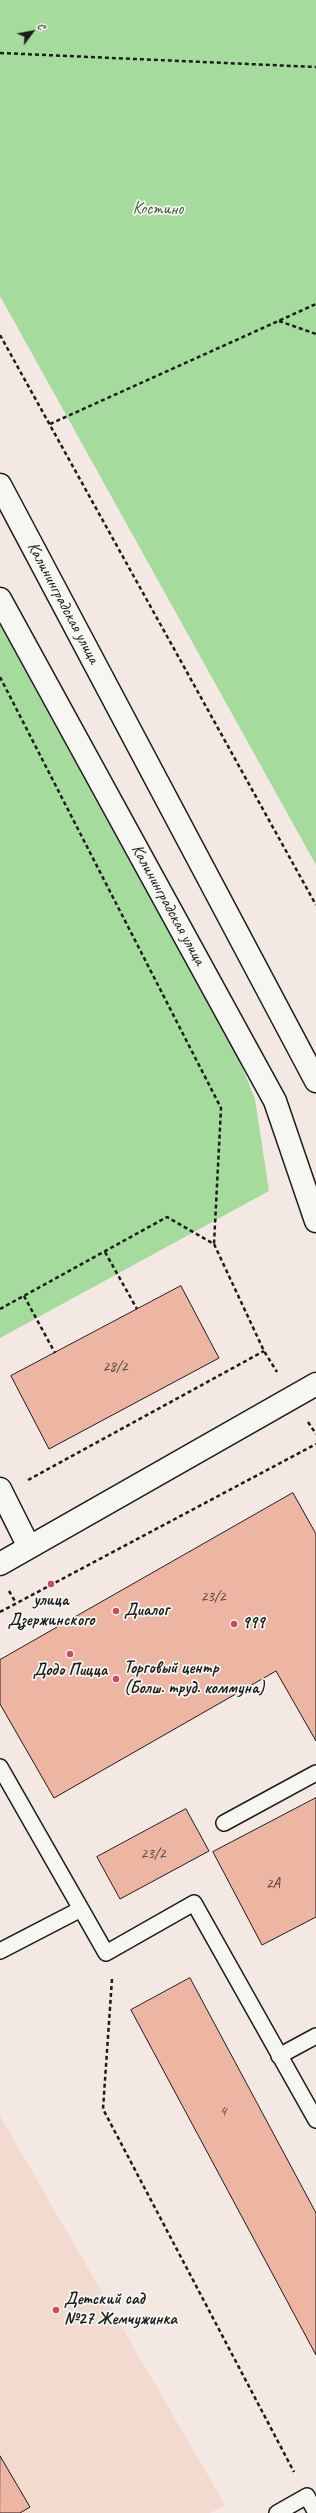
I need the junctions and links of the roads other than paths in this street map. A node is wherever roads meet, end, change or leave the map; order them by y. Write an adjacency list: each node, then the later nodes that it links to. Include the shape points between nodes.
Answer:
1 (0, 485): 3 (main road, Калининградская улица)
2 (0, 599): 4 (main road, Калининградская улица, via 275,1101)
3 (316, 1081)
4 (316, 1221)
5 (316, 1384): 7 (main road)
6 (1, 1492): 7 (main road)
7 (29, 1547): 8 (main road)
8 (0, 1564)
9 (0, 1766): 12 (lane)
10 (316, 1773): 11 (lane)
11 (224, 1822)
12 (81, 1909): 13 (lane); 15 (lane, via 106,1953 194,1903)
13 (0, 1950)
14 (316, 2036): 15 (lane)
15 (279, 2056): 16 (lane)
16 (316, 2120)
17 (277, 2513): 18 (lane, via 307,2496)
18 (316, 2513)

